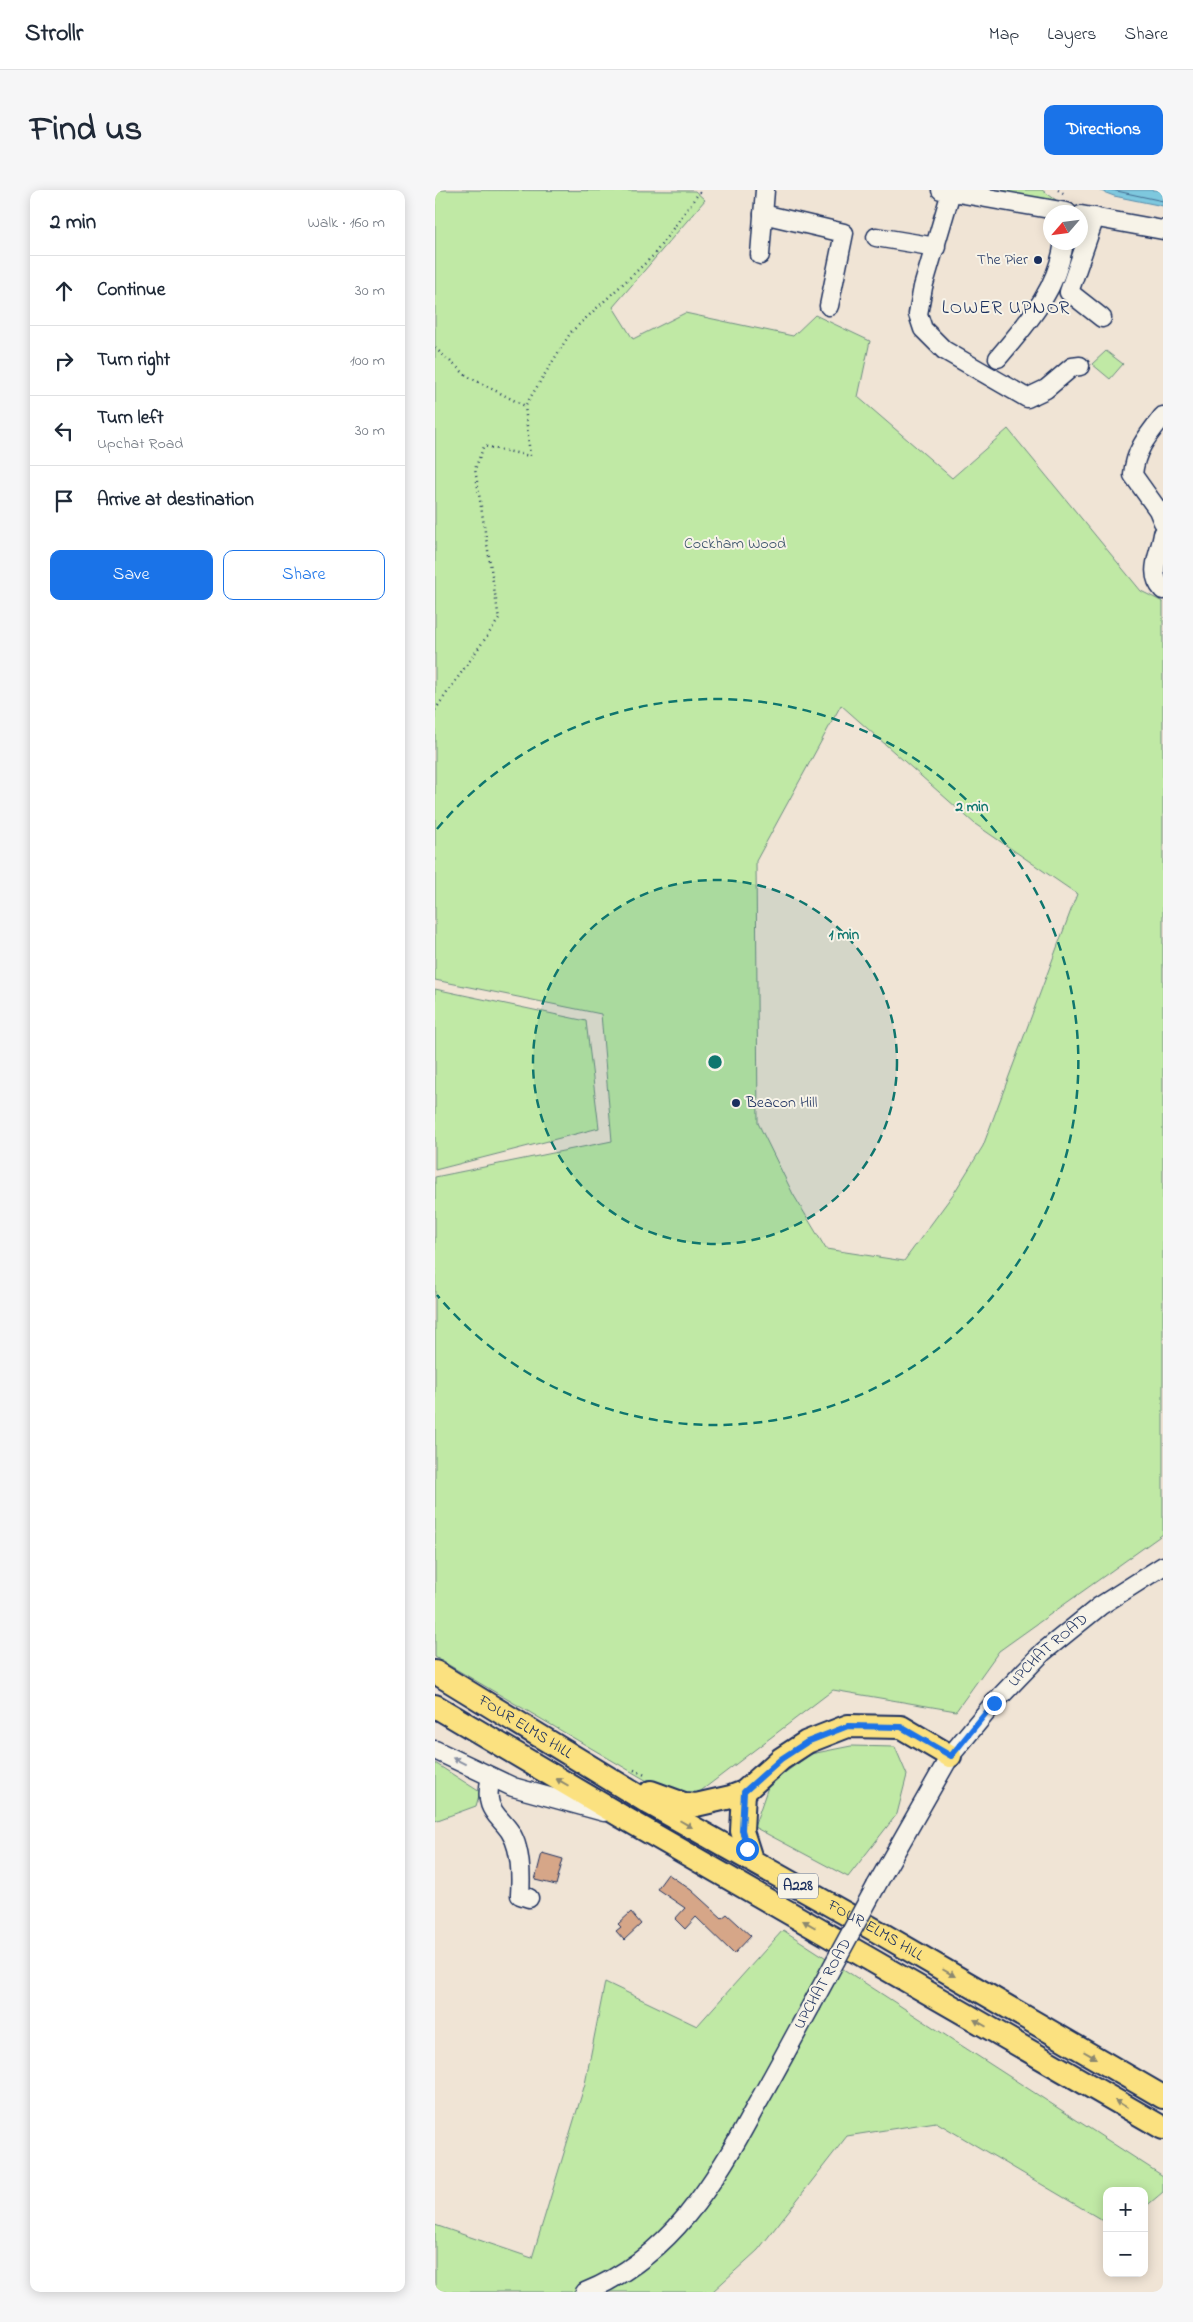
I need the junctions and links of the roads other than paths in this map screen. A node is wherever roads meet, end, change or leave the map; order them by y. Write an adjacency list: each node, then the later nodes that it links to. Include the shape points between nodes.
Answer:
1 (765, 190): 4 (street)
2 (946, 191): 3 (street); 8 (street)
3 (1043, 208)
4 (763, 214): 11 (street); 12 (street, via 844,233)
5 (1088, 216): 6 (street)
6 (1163, 230)
7 (876, 237): 8 (street)
8 (936, 247): 15 (street, via 918,314 923,329 944,350 1027,398 1046,389 1072,367)
9 (1062, 250): 14 (street, via 1041,306)
10 (1080, 250): 13 (street, via 1069,292)
11 (760, 255)
12 (829, 306)
13 (1102, 318)
14 (998, 358)
15 (1081, 366)
16 (1163, 416): 17 (street, via 1140,445 1133,475)
17 (1163, 522)
18 (1163, 534): 19 (street, via 1155,562 1155,577)
19 (1163, 590)
20 (1163, 1566): 24 (street, UPCHAT ROAD, via 1100,1606 1043,1652 994,1703)
21 (435, 1672): 25 (main road, FOUR ELMS HILL / A228)
22 (435, 1706): 28 (main road, FOUR ELMS HILL / A228, one-way to 22)
23 (435, 1750): 26 (street, one-way to 23)
24 (951, 1756): 27 (main road, via 901,1727 848,1726 807,1742 781,1759); 33 (street, UPCHAT ROAD, bridge, via 722,2168 693,2211 640,2262)
25 (601, 1774): 27 (main road, via 684,1804 708,1804); 29 (main road, FOUR ELMS HILL / A228, one-way to 29)
26 (491, 1777): 28 (street, via 513,1787); 30 (street, via 487,1794 494,1814 509,1830 517,1848 520,1895)
27 (744, 1792): 29 (main road, via 742,1830)
28 (621, 1816): 32 (main road, FOUR ELMS HILL / A228, one-way to 28)
29 (751, 1859): 31 (main road, FOUR ELMS HILL / A228, one-way to 31)
30 (529, 1898)
31 (1163, 2097)
32 (1163, 2128)
33 (585, 2292)

